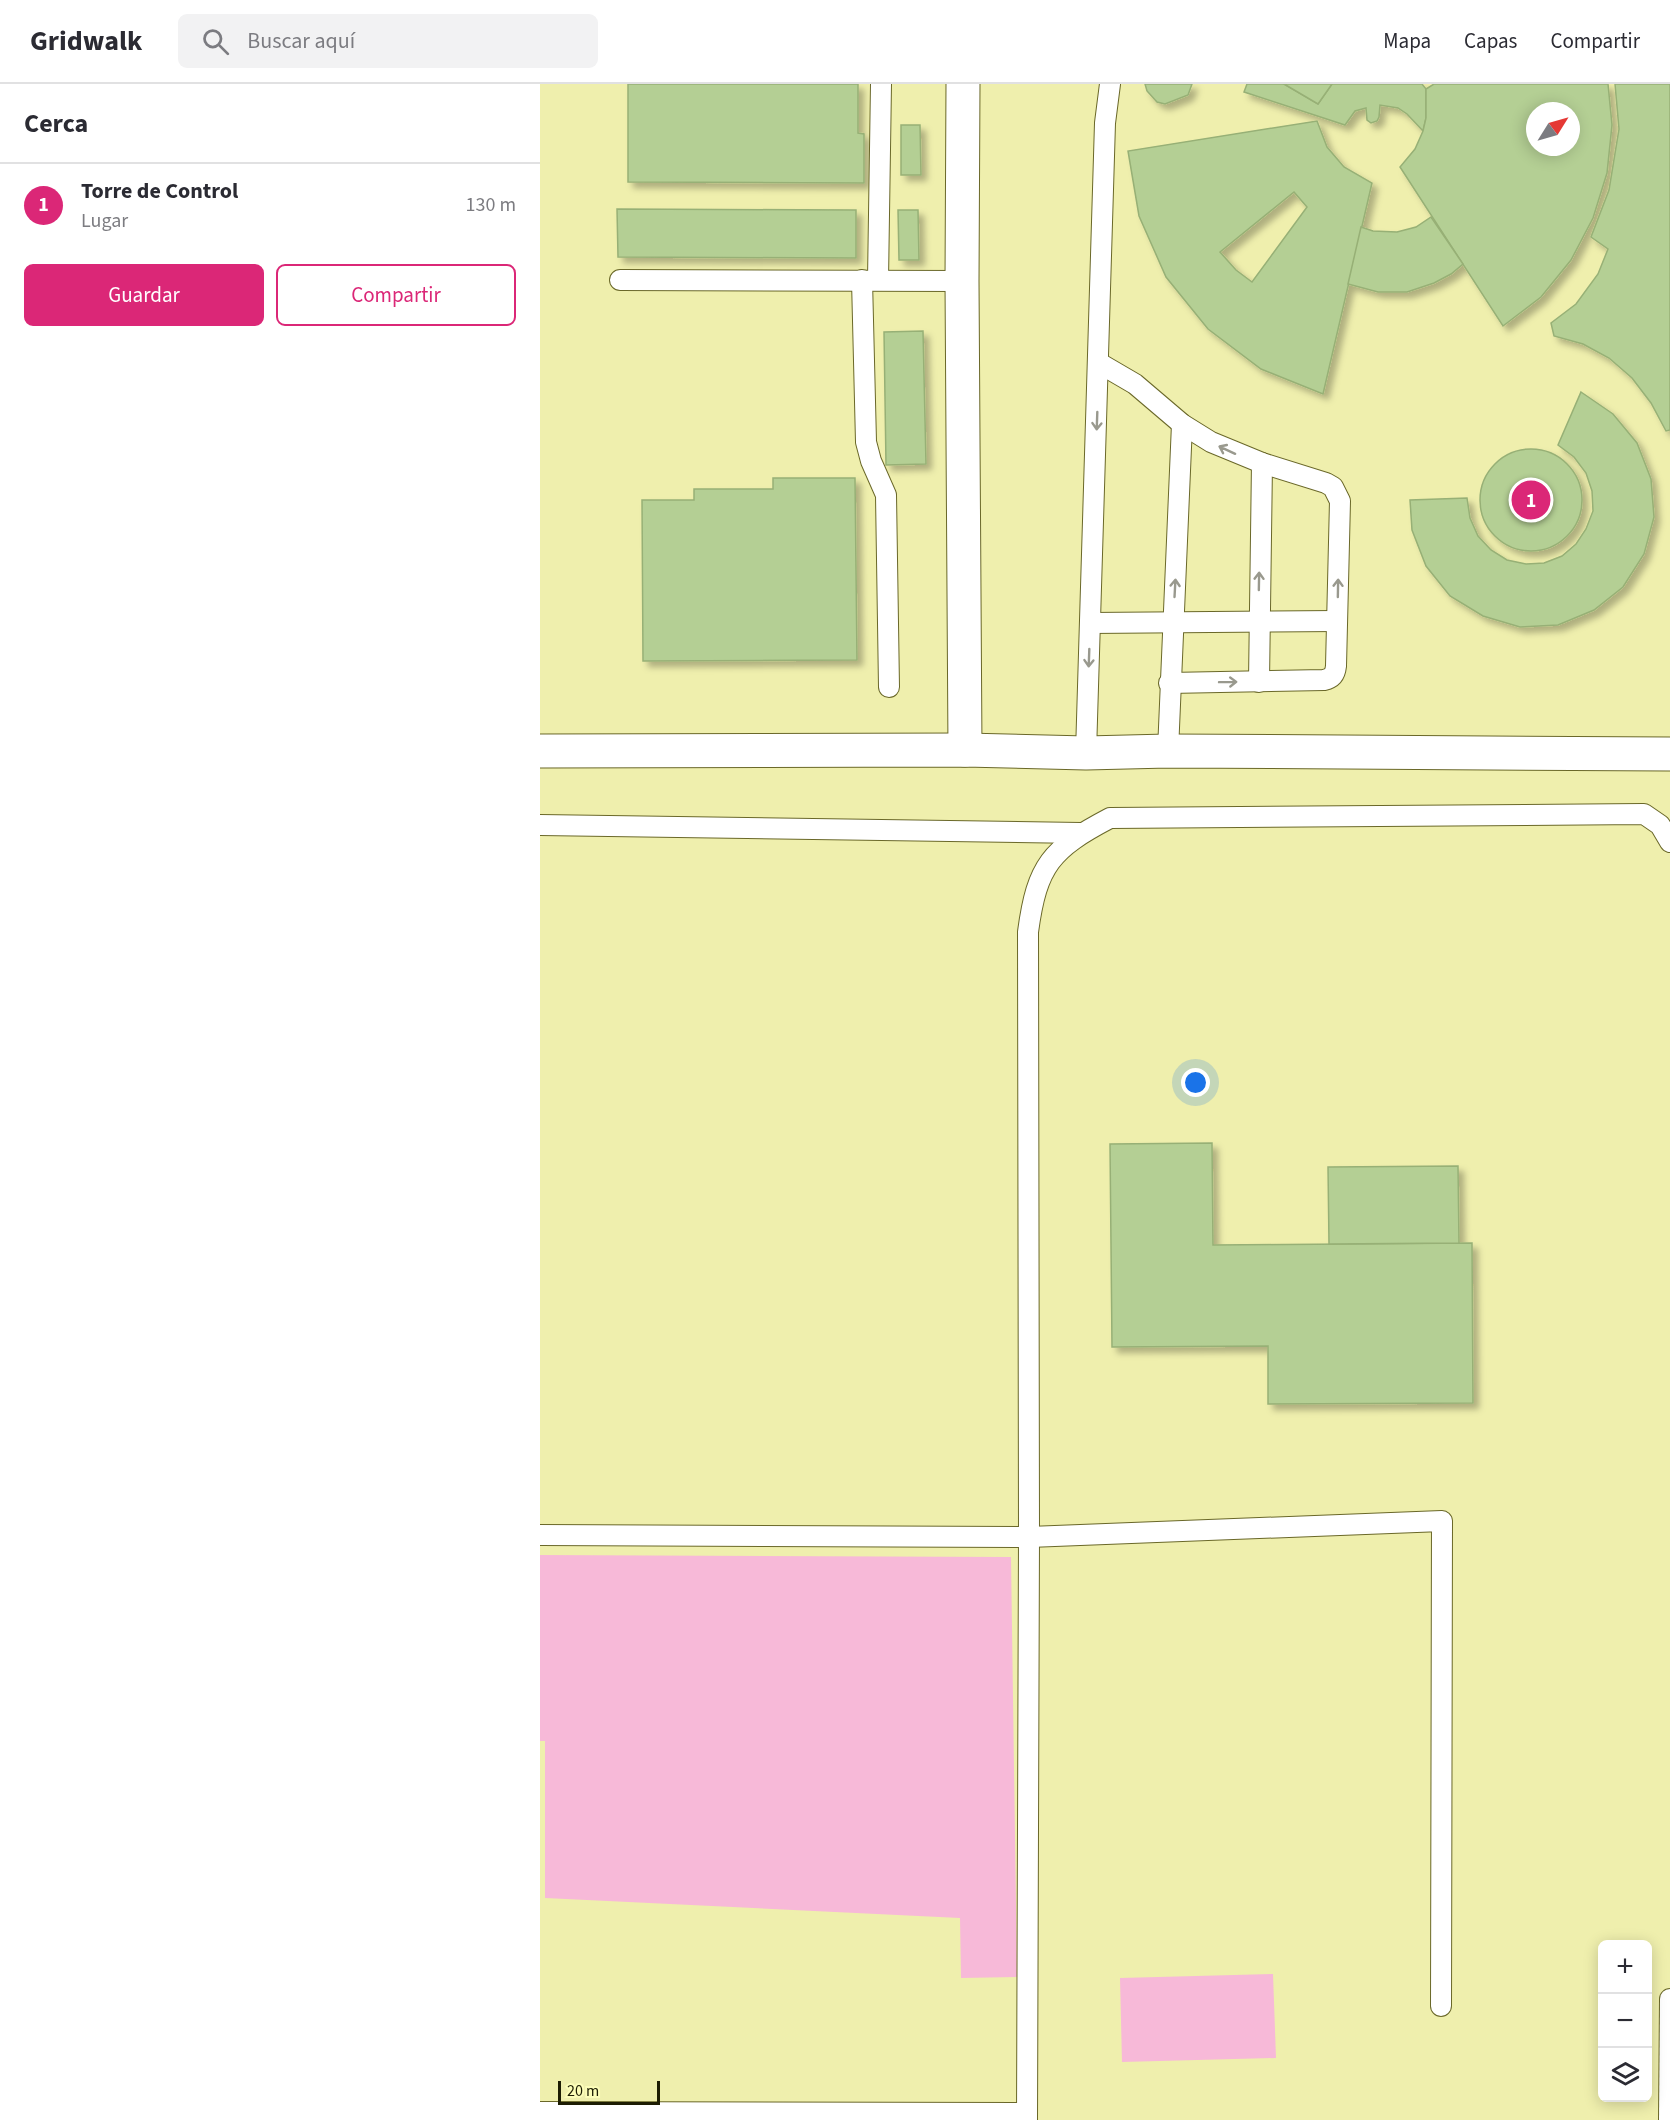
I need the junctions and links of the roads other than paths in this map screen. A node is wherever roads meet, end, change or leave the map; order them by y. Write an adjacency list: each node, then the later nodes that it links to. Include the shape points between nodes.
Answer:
1 (881, 84): 5 (lane)
2 (963, 84): 6 (street)
3 (1110, 84): 7 (lane, via 1105,123)
4 (620, 280): 5 (lane)
5 (870, 280): 6 (lane); 16 (lane, via 866,442 886,495)
6 (962, 281): 17 (street)
7 (1099, 363): 8 (lane, via 1147,393); 12 (lane, one-way to 12)
8 (1182, 423): 9 (lane, one-way to 8, via 1233,453); 13 (lane, one-way to 8)
9 (1262, 463): 10 (lane, one-way to 9, via 1337,493 1326,483); 11 (lane, one-way to 9)
10 (1337, 621): 11 (lane); 14 (lane, via 1336,666 1331,678)
11 (1258, 622): 13 (lane); 14 (lane)
12 (1090, 623): 13 (lane); 20 (lane, one-way to 20)
13 (1173, 623): 15 (lane)
14 (1259, 682): 15 (lane, one-way to 14)
15 (1169, 683): 19 (lane)
16 (889, 687)
17 (965, 750): 18 (street); 20 (street)
18 (540, 751)
19 (1168, 751): 20 (street); 21 (street)
20 (1086, 753)
21 (1670, 754)
22 (540, 825): 23 (lane)
23 (1081, 833): 24 (lane, via 1110,818 1644,814 1660,825); 26 (lane, via 1049,863 1037,883 1028,932)
24 (1670, 842)
25 (540, 1535): 26 (lane)
26 (1029, 1537): 28 (lane, via 1442,1521); 30 (lane)
27 (1670, 1999): 31 (lane)
28 (1441, 2006)
29 (540, 2112): 30 (lane)
30 (1027, 2116)
31 (1669, 2120)

